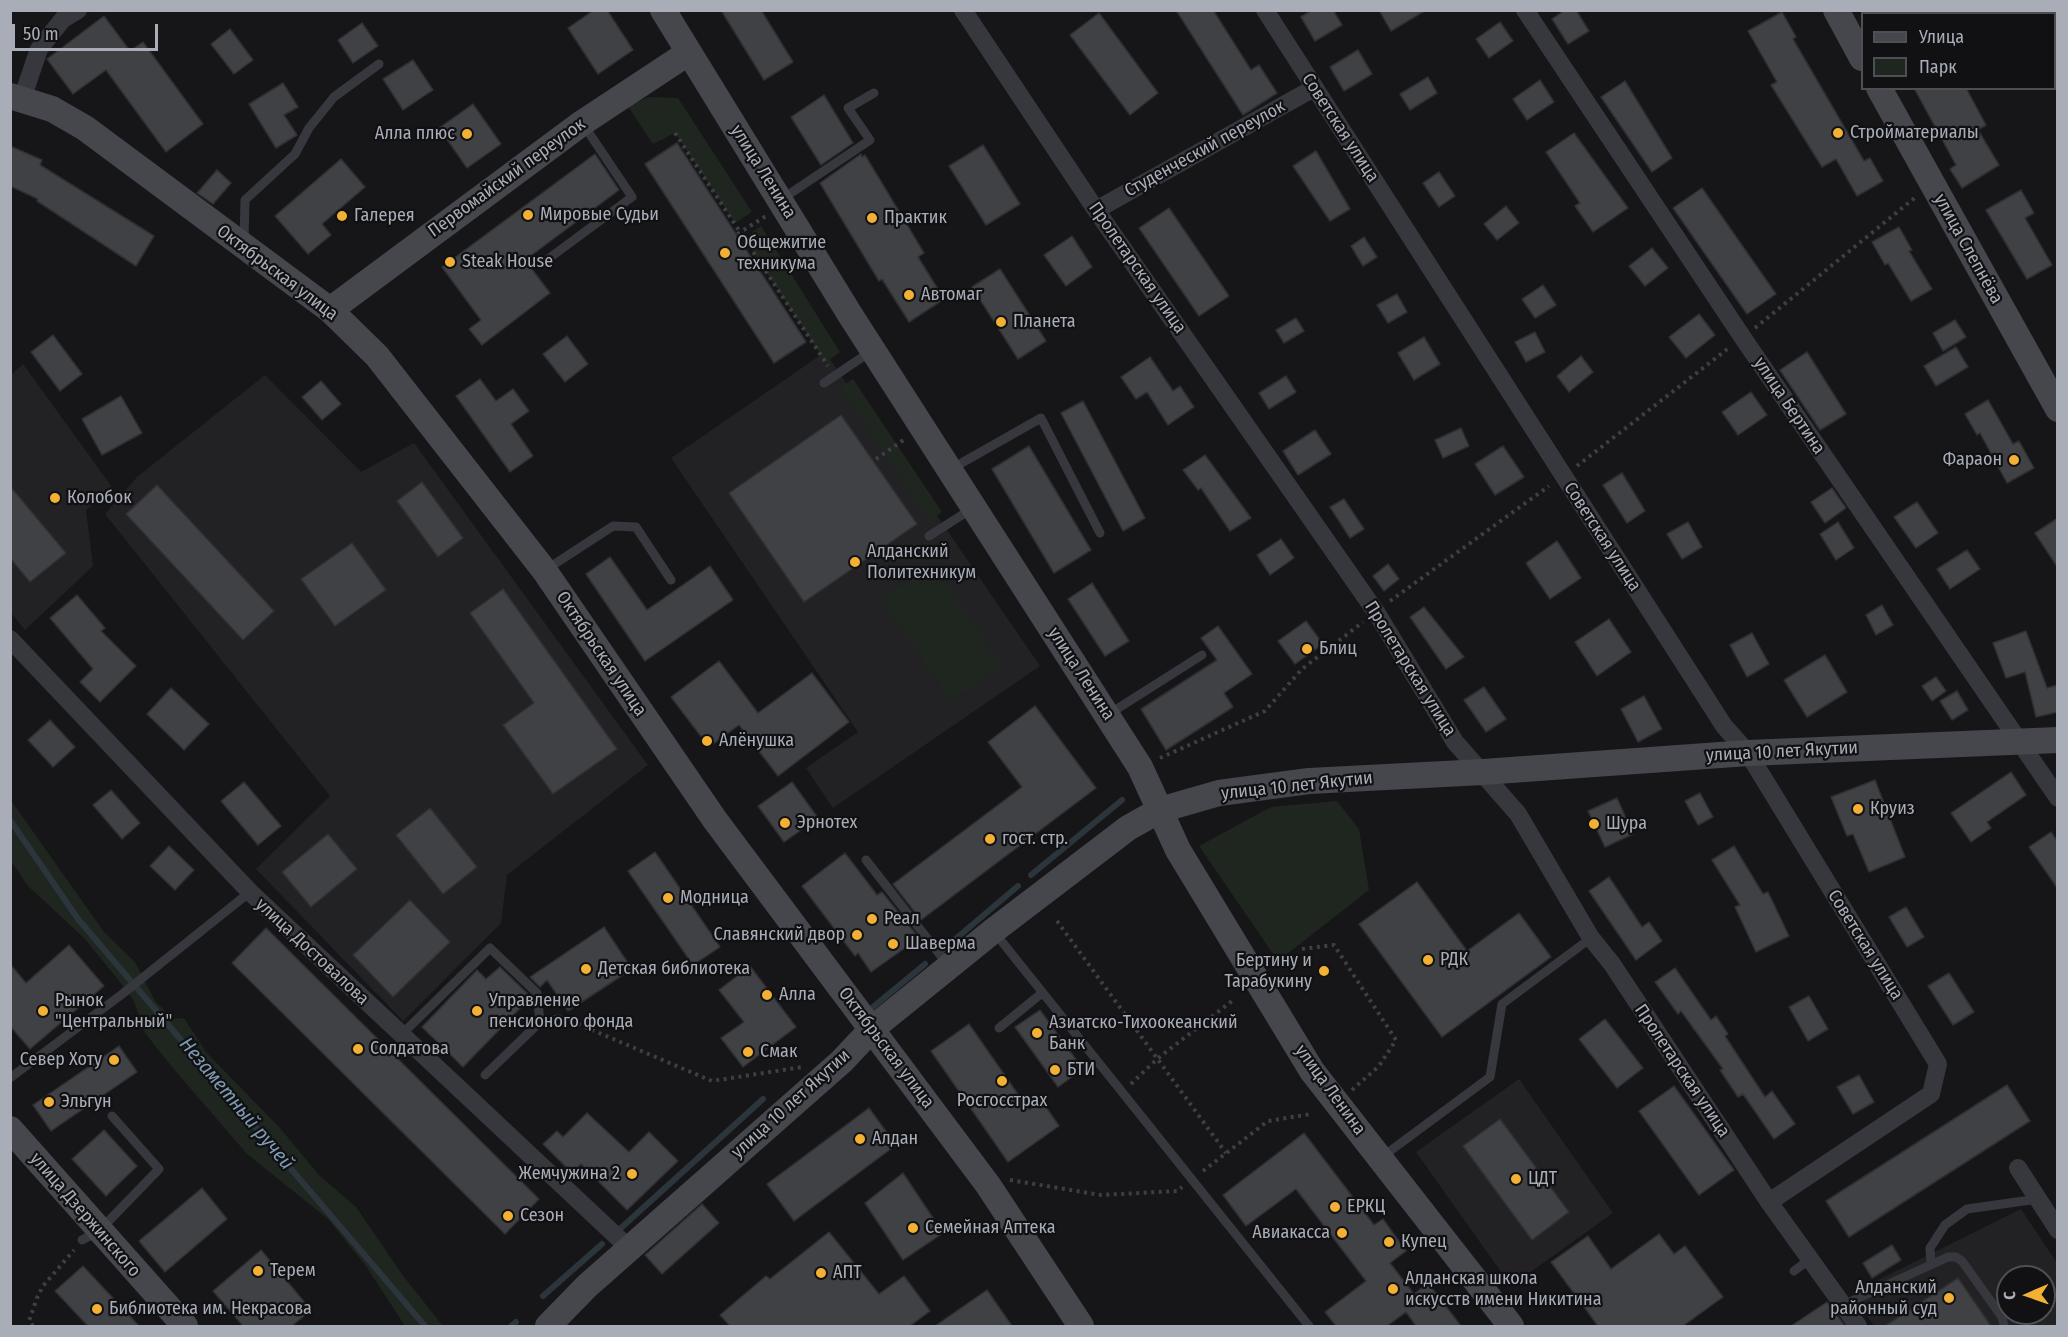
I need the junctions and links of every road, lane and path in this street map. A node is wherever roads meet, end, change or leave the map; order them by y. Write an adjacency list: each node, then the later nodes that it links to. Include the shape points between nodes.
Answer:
1 (78, 10): 13 (street, via 63,19 39,49)
2 (663, 10): 8 (main road, улица Ленина)
3 (963, 10): 18 (street, Пролетарская улица)
4 (1525, 10): 24 (street, улица Бертина)
5 (1836, 10): 7 (main road)
6 (1272, 13): 10 (street, Советская улица)
7 (1858, 43)
8 (688, 53): 14 (main road, Первомайский переулок); 17 (main road, улица Ленина)
9 (379, 64): 21 (lane, via 334,97 309,128 295,154 245,200)
10 (1314, 88): 18 (street, Студенческий переулок); 32 (street, Советская улица)
11 (1880, 90): 16 (main road, улица Слепнёва)
12 (874, 93): 17 (lane, via 848,108 870,140)
13 (16, 98): 21 (main road, Октябрьская улица, via 52,109 85,128)
14 (582, 123): 22 (lane, via 632,197); 23 (main road, Первомайский переулок)
15 (675, 133): 19 (path)
16 (1932, 184): 24 (path); 28 (main road, улица Слепнёва)
17 (782, 203): 19 (path); 25 (main road, улица Ленина)
18 (1096, 210): 38 (street, Пролетарская улица)
19 (740, 232): 20 (path); 26 (path)
20 (731, 238)
21 (244, 248): 23 (main road, Октябрьская улица)
22 (544, 262)
23 (330, 310): 36 (main road, Октябрьская улица, via 410,395)
24 (1743, 338): 32 (path); 43 (street, улица Бертина)
25 (872, 350): 26 (lane); 29 (main road, улица Ленина)
26 (834, 375): 27 (lane)
27 (824, 383)
28 (2058, 410)
29 (922, 429): 30 (path); 31 (main road, улица Ленина)
30 (876, 459)
31 (948, 471): 33 (main road, улица Ленина); 34 (lane, via 1041,418)
32 (1563, 476): 38 (path); 44 (street, Советская улица, via 1724,726)
33 (973, 508): 35 (lane); 41 (main road, улица Ленина)
34 (1100, 533)
35 (929, 536)
36 (544, 570): 37 (lane, via 613,526 636,527); 60 (main road, Октябрьская улица, via 715,820)
37 (671, 580)
38 (1376, 612): 45 (path, via 1302,669 1265,711); 46 (street, Пролетарская улица, via 1455,742)
39 (10, 639): 50 (street, улица Достовалова)
40 (1202, 655): 41 (lane)
41 (1107, 715): 45 (main road, улица Ленина)
42 (2058, 740): 43 (main road, улица 10 лет Якутии)
43 (2018, 742): 44 (main road, улица 10 лет Якутии); 47 (street, улица Бертина)
44 (1748, 753): 46 (main road, улица 10 лет Якутии); 78 (street, Советская улица, via 1938,1064 1930,1094)
45 (1140, 766): 48 (main road, улица Ленина)
46 (1483, 772): 48 (main road, улица 10 лет Якутии, via 1309,781 1219,794); 53 (street, Пролетарская улица, via 1518,814)
47 (2058, 798)
48 (1160, 810): 52 (main road, улица 10 лет Якутии, via 1128,828); 68 (main road, улица Ленина, via 1184,860 1312,1071)
49 (866, 860): 55 (lane)
50 (249, 892): 62 (street, улица Достовалова); 66 (lane)
51 (1057, 921): 63 (path)
52 (993, 931): 55 (main road, улица 10 лет Якутии); 56 (lane)
53 (1591, 938): 73 (lane, via 1502,1004 1490,1077); 78 (street, Пролетарская улица)
54 (1302, 949): 68 (path, via 1334,945 1396,1040 1379,1066)
55 (949, 965): 60 (main road, улица 10 лет Якутии)
56 (1042, 993): 61 (lane); 67 (lane)
57 (1232, 1001): 63 (path)
58 (559, 1019): 59 (lane); 64 (path, via 578,1022 712,1081)
59 (540, 1022): 62 (lane, via 537,993 490,948); 65 (lane)
60 (873, 1028): 64 (main road, улица 10 лет Якутии); 76 (main road, Октябрьская улица)
61 (999, 1028)
62 (401, 1035): 81 (street, улица Достовалова)
63 (1157, 1059): 67 (path); 72 (path)
64 (842, 1060): 81 (main road, улица 10 лет Якутии)
65 (485, 1075)
66 (10, 1078)
67 (1122, 1093): 75 (lane)
68 (1337, 1102): 73 (main road, улица Ленина)
69 (1311, 1114): 72 (path, via 1268,1120)
70 (112, 1116): 80 (lane, via 159,1169)
71 (10, 1129): 80 (main road, улица Дзержинского)
72 (1226, 1153): 75 (path)
73 (1380, 1158): 91 (main road, улица Ленина)
74 (2018, 1168): 77 (street)
75 (1192, 1180): 76 (path, via 1177,1191 1101,1195 996,1178); 90 (lane)
76 (988, 1185): 89 (main road, Октябрьская улица)
77 (2038, 1199): 79 (street); 83 (lane, via 1967,1209 1940,1232 1930,1248)
78 (1769, 1202): 82 (street, Пролетарская улица)
79 (2058, 1230)
80 (91, 1236): 86 (path, via 43,1286 29,1322); 87 (main road, улица Дзержинского)
81 (630, 1249): 88 (main road, улица 10 лет Якутии)
82 (1810, 1259): 84 (lane); 85 (street, Пролетарская улица)
83 (1931, 1265): 85 (lane); 93 (lane, via 1948,1257 1962,1261 2002,1317)
84 (1794, 1271)
85 (1843, 1305): 92 (street, Пролетарская улица)
86 (33, 1326)
87 (185, 1326)
88 (548, 1326)
89 (1081, 1326)
90 (1309, 1326)
91 (1511, 1326)
92 (1858, 1326)
93 (2004, 1326)

